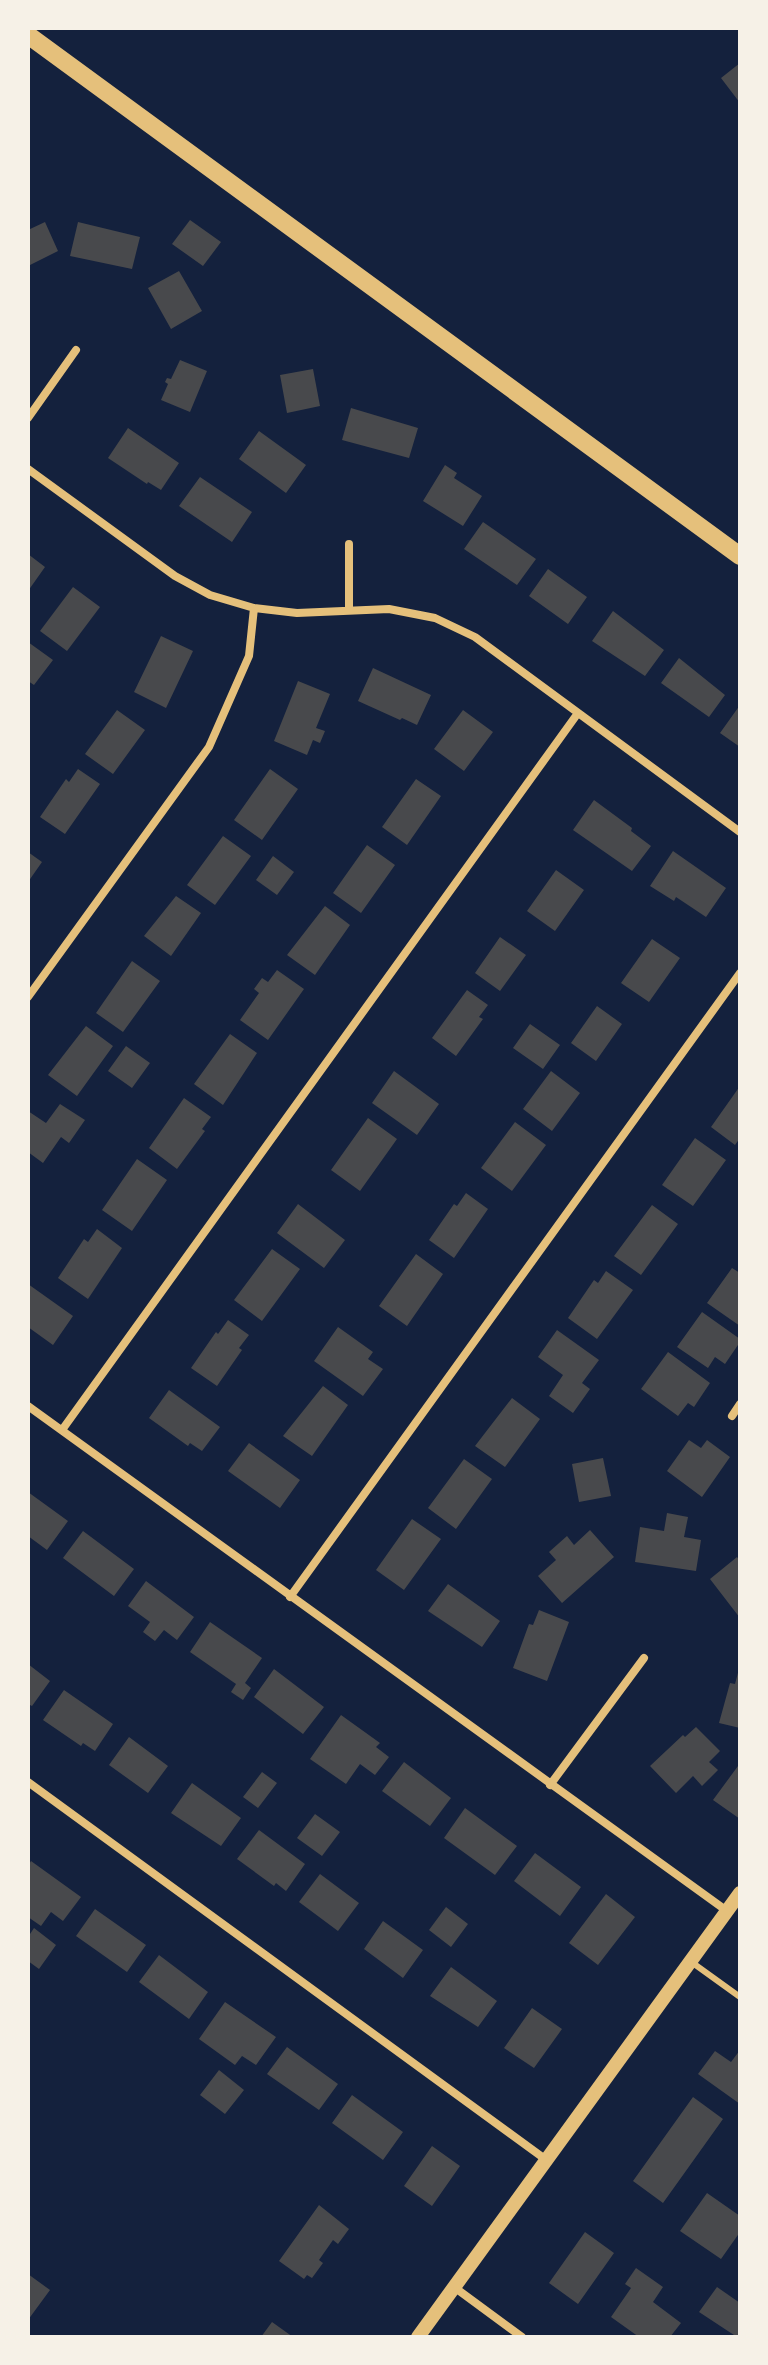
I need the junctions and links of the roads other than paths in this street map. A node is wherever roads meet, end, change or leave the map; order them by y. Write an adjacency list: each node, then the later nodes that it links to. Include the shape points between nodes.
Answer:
1 (28, 35): 6 (main road)
2 (76, 350): 3 (street)
3 (28, 418)
4 (28, 469): 7 (street, via 175,576 210,595)
5 (349, 544): 8 (street)
6 (740, 556)
7 (254, 608): 8 (street, via 297,613); 12 (street, via 249,656 209,747)
8 (349, 610): 9 (street, via 389,609 435,618 475,637)
9 (578, 713): 10 (street); 16 (street)
10 (740, 832)
11 (740, 973): 17 (street)
12 (28, 997)
13 (740, 1404): 15 (street)
14 (28, 1406): 16 (street)
15 (732, 1416)
16 (62, 1430): 17 (street)
17 (290, 1597): 20 (street)
18 (644, 1658): 20 (street)
19 (28, 1782): 25 (street)
20 (550, 1785): 22 (street)
21 (740, 1893): 22 (street)
22 (727, 1911): 23 (street)
23 (690, 1961): 24 (lane); 25 (street)
24 (740, 1997)
25 (545, 2159): 26 (street)
26 (454, 2287): 27 (street); 28 (street)
27 (418, 2337)
28 (522, 2337)

